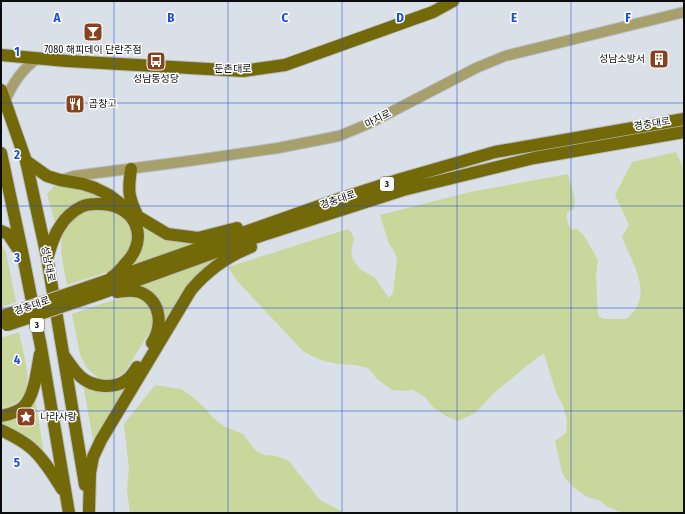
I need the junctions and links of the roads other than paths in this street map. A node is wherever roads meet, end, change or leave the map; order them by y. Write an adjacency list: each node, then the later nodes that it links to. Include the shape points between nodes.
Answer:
1 (453, 1): 4 (main road, 둔촌대로, via 433,12 285,65 243,71)
2 (684, 12): 14 (street, 마지로, via 505,56 339,136 278,148)
3 (1, 55): 4 (main road, 둔촌대로)
4 (38, 58): 5 (street, via 22,71)
5 (3, 95): 13 (main road, 성남대로 / 3)
6 (684, 110): 8 (main road, via 651,118)
7 (684, 119): 8 (main road, 경충대로 / 3)
8 (622, 129): 17 (main road, 경충대로 / 3, via 495,152)
9 (684, 132): 10 (main road, 경충대로 / 3)
10 (644, 140): 11 (main road); 16 (main road, 경충대로 / 3, via 534,158)
11 (684, 140)
12 (1, 153): 20 (main road, 3)
13 (26, 161): 15 (main road, via 47,176); 21 (main road, 성남대로 / 3)
14 (131, 169): 15 (street, 마지로); 18 (main road, via 128,193)
15 (60, 180): 18 (main road, via 95,188)
16 (403, 190): 22 (main road, 경충대로 / 3); 29 (main road, via 240,251 203,276 191,290 101,440 93,457 90,473)
17 (336, 200): 18 (main road, via 198,238 167,234); 22 (main road, 경충대로 / 3)
18 (137, 216)
19 (1, 231): 20 (main road, via 8,234)
20 (24, 256): 24 (main road, 3)
21 (47, 257): 22 (main road, via 54,235 70,215 81,207 104,204 116,206 135,221 139,234 137,247 132,257); 25 (main road, 성남대로 / 3)
22 (100, 288): 23 (main road, 경충대로 / 3, bridge); 25 (main road, via 141,292 150,299 157,308 157,335 133,373 125,381 114,386 100,385 81,377)
23 (2, 321)
24 (41, 347): 26 (main road, via 30,397 24,406 13,413); 28 (main road, 3)
25 (64, 357): 29 (main road, 성남대로 / 3)
26 (1, 416)
27 (1, 430): 28 (main road, via 32,448 53,474)
28 (66, 498): 30 (main road, 3)
29 (89, 512)
30 (69, 513)

